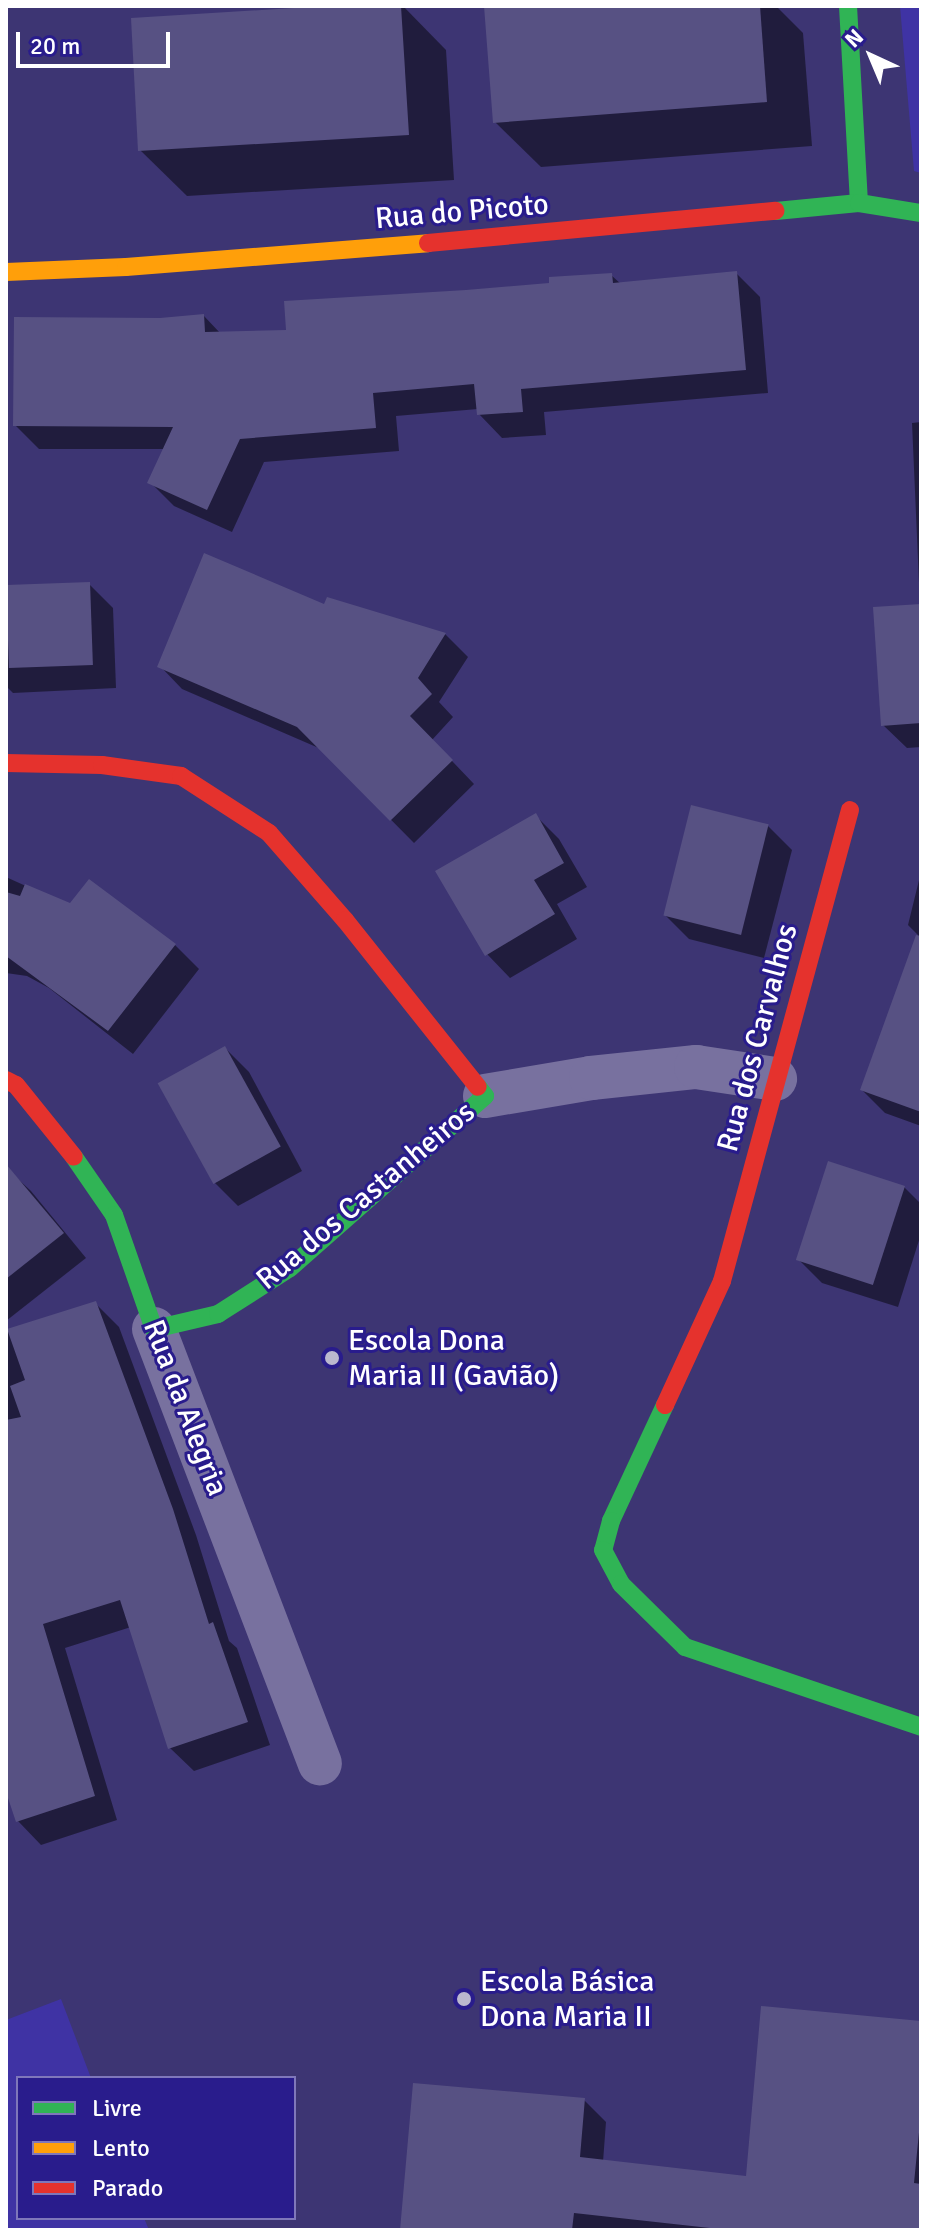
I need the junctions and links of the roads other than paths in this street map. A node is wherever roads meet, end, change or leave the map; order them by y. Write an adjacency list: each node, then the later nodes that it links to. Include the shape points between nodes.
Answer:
1 (848, 6): 2 (street)
2 (859, 203): 3 (street, Rua do Picoto); 4 (street, Rua do Picoto, via 458,241)
3 (921, 213)
4 (6, 272)
5 (6, 763): 9 (street, via 102,765 181,776 269,833)
6 (850, 810): 7 (street, Rua dos Carvalhos)
7 (775, 1079): 9 (street, Rua dos Castanheiros, via 696,1067); 11 (street, Rua dos Carvalhos, via 722,1281 611,1521 603,1550 621,1584 685,1647)
8 (6, 1080): 10 (street, Rua da Alegria, via 16,1085 68,1148 114,1215)
9 (485, 1096): 10 (street, Rua dos Castanheiros, via 290,1268 218,1314)
10 (154, 1329): 12 (street, Rua da Alegria)
11 (921, 1727)
12 (320, 1763)

